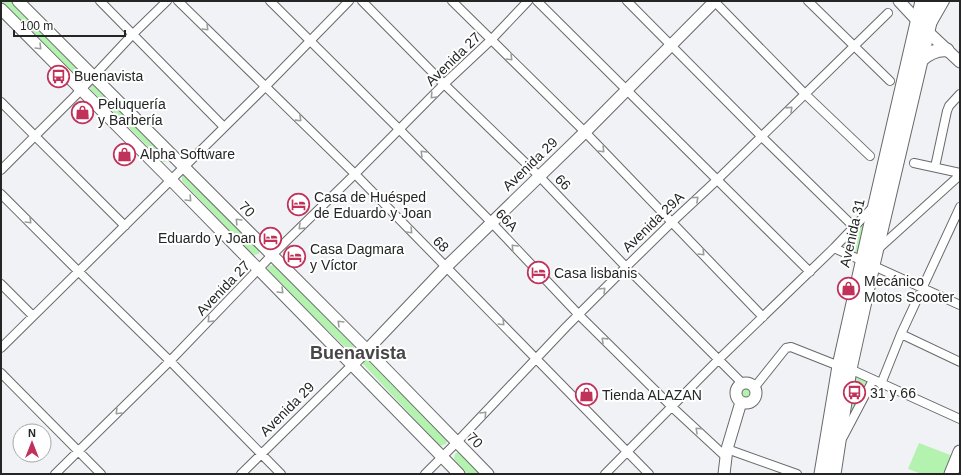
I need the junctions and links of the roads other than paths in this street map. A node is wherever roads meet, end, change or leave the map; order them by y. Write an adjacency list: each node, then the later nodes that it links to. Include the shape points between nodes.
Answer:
1 (18, 1): 30 (main road, 70)
2 (100, 1): 22 (street)
3 (166, 1): 22 (street)
4 (178, 1): 33 (street, 68, one-way to 33)
5 (270, 1): 24 (street, 66A)
6 (349, 1): 24 (street)
7 (362, 1): 32 (street, 66)
8 (452, 1): 23 (street)
9 (528, 1): 23 (street, Avenida 27)
10 (537, 1): 35 (street)
11 (627, 1): 25 (street)
12 (714, 1): 25 (main road, Avenida 29); 36 (street)
13 (808, 1): 26 (street)
14 (899, 1): 20 (main road)
15 (922, 1): 20 (main road, Avenida 31)
16 (935, 1): 21 (main road, Avenida 31)
17 (945, 1): 21 (street, Avenida 31)
18 (1, 9): 34 (main road, one-way to 34)
19 (888, 13): 26 (street, Avenida 29A)
20 (918, 21): 21 (main road); 55 (main road, Avenida 31)
21 (928, 32): 27 (main road); 28 (main road, Avenida 31)
22 (132, 35): 30 (street); 39 (street)
23 (491, 40): 32 (street, Avenida 27); 41 (street, one-way to 41)
24 (310, 41): 33 (street); 40 (street, 66A)
25 (671, 45): 35 (main road, Avenida 29); 43 (street)
26 (854, 46): 31 (street); 36 (street, Avenida 29A)
27 (947, 50): 28 (main road, via 933,52); 29 (main road)
28 (921, 60): 63 (main road, Avenida 31)
29 (960, 62)
30 (94, 76): 34 (street); 46 (main road, 70)
31 (890, 81)
32 (444, 84): 40 (street, Avenida 27, one-way to 40); 51 (street, 66)
33 (265, 87): 39 (street); 49 (street, 68, one-way to 49)
34 (82, 89): 42 (street); 52 (main road)
35 (626, 90): 41 (main road, Avenida 29); 53 (street)
36 (805, 94): 43 (street, Avenida 29A, one-way to 36); 44 (street)
37 (960, 94): 47 (street, via 947,111)
38 (1, 102): 42 (street)
39 (224, 127): 46 (street)
40 (400, 130): 49 (street, Avenida 27); 59 (street, 66A, one-way to 40)
41 (585, 132): 51 (main road, Avenida 29); 58 (street, one-way to 58)
42 (35, 136): 48 (street); 60 (street)
43 (762, 136): 53 (street, Avenida 29A); 61 (street)
44 (870, 156)
45 (914, 163): 47 (street)
46 (184, 167): 52 (street); 64 (main road, 70, one-way to 46)
47 (935, 167): 50 (street)
48 (1, 170)
49 (355, 174): 64 (street, Avenida 27, one-way to 64); 66 (street, 68, one-way to 66)
50 (960, 174): 63 (street)
51 (539, 176): 59 (main road, Avenida 29); 67 (street, 66)
52 (171, 180): 60 (street); 68 (main road, one-way to 68)
53 (717, 180): 58 (street, Avenida 29A, one-way to 53); 70 (street)
54 (1, 194): 69 (street, one-way to 69)
55 (875, 205): 61 (street); 65 (main road, Avenida 31)
56 (960, 208): 57 (street)
57 (958, 218): 72 (street)
58 (672, 222): 67 (street, Avenida 29A); 76 (street, one-way to 76)
59 (492, 223): 66 (main road, Avenida 29); 74 (street, 66A, one-way to 59)
60 (125, 226): 69 (street)
61 (854, 228): 62 (street)
62 (834, 248): 65 (street); 70 (street)
63 (876, 251): 65 (main road, Avenida 31)
64 (272, 255): 68 (street, Avenida 27); 79 (main road, 70, one-way to 64)
65 (867, 263): 72 (street); 85 (main road, Avenida 31)
66 (446, 267): 79 (main road, Avenida 29); 80 (street, 68, one-way to 80)
67 (626, 267): 74 (street, Avenida 29A, one-way to 67); 81 (street, 66)
68 (258, 269): 82 (street, Avenida 27, one-way to 82); 84 (main road, one-way to 84)
69 (78, 271): 75 (street); 82 (street)
70 (810, 272): 76 (street)
71 (1, 284): 75 (street)
72 (922, 288): 73 (street); 77 (street)
73 (960, 305)
74 (578, 315): 80 (street, Avenida 29A); 92 (street, 66A, one-way to 74)
75 (33, 316): 78 (street)
76 (763, 317): 81 (street)
77 (901, 334): 83 (street); 89 (street)
78 (1, 348)
79 (367, 350): 84 (main road, Avenida 29); 94 (main road, 70)
80 (536, 358): 94 (street, Avenida 29A, one-way to 80); 97 (street, 68)
81 (718, 360): 88 (street, 66); 92 (street)
82 (170, 361): 96 (street, Avenida 27, one-way to 96); 100 (street)
83 (960, 362)
84 (353, 364): 100 (street, Avenida 29); 101 (main road)
85 (844, 368): 87 (street); 90 (street, via 788,347); 95 (main road, Avenida 31); 113 (main road, Avenida 31)
86 (1, 373): 96 (street)
87 (873, 380): 89 (street); 95 (street)
88 (743, 384): 90 (main road, via 749,384); 91 (main road, via 736,394)
89 (881, 384): 93 (street)
90 (754, 388): 91 (main road, via 753,400 748,403)
91 (741, 402): 99 (main road)
92 (672, 407): 97 (street); 99 (street, 66A, one-way to 92)
93 (960, 420)
94 (457, 442): 101 (street, Avenida 29A); 108 (main road, 70)
95 (838, 447): 114 (main road, Avenida 31)
96 (78, 451): 102 (street, Avenida 27); 103 (street)
97 (628, 452): 109 (street); 110 (street, 68)
98 (960, 452): 115 (main road)
99 (727, 453): 111 (main road); 112 (street, 66A)
100 (261, 455): 104 (street, Avenida 29); 105 (street)
101 (443, 457): 106 (street, Avenida 29A); 107 (main road)
102 (55, 474)
103 (101, 474)
104 (241, 474)
105 (280, 474)
106 (425, 474)
107 (459, 474)
108 (488, 474)
109 (606, 474)
110 (650, 474)
111 (724, 474)
112 (797, 474)
113 (822, 474)
114 (834, 474)
115 (951, 474)

